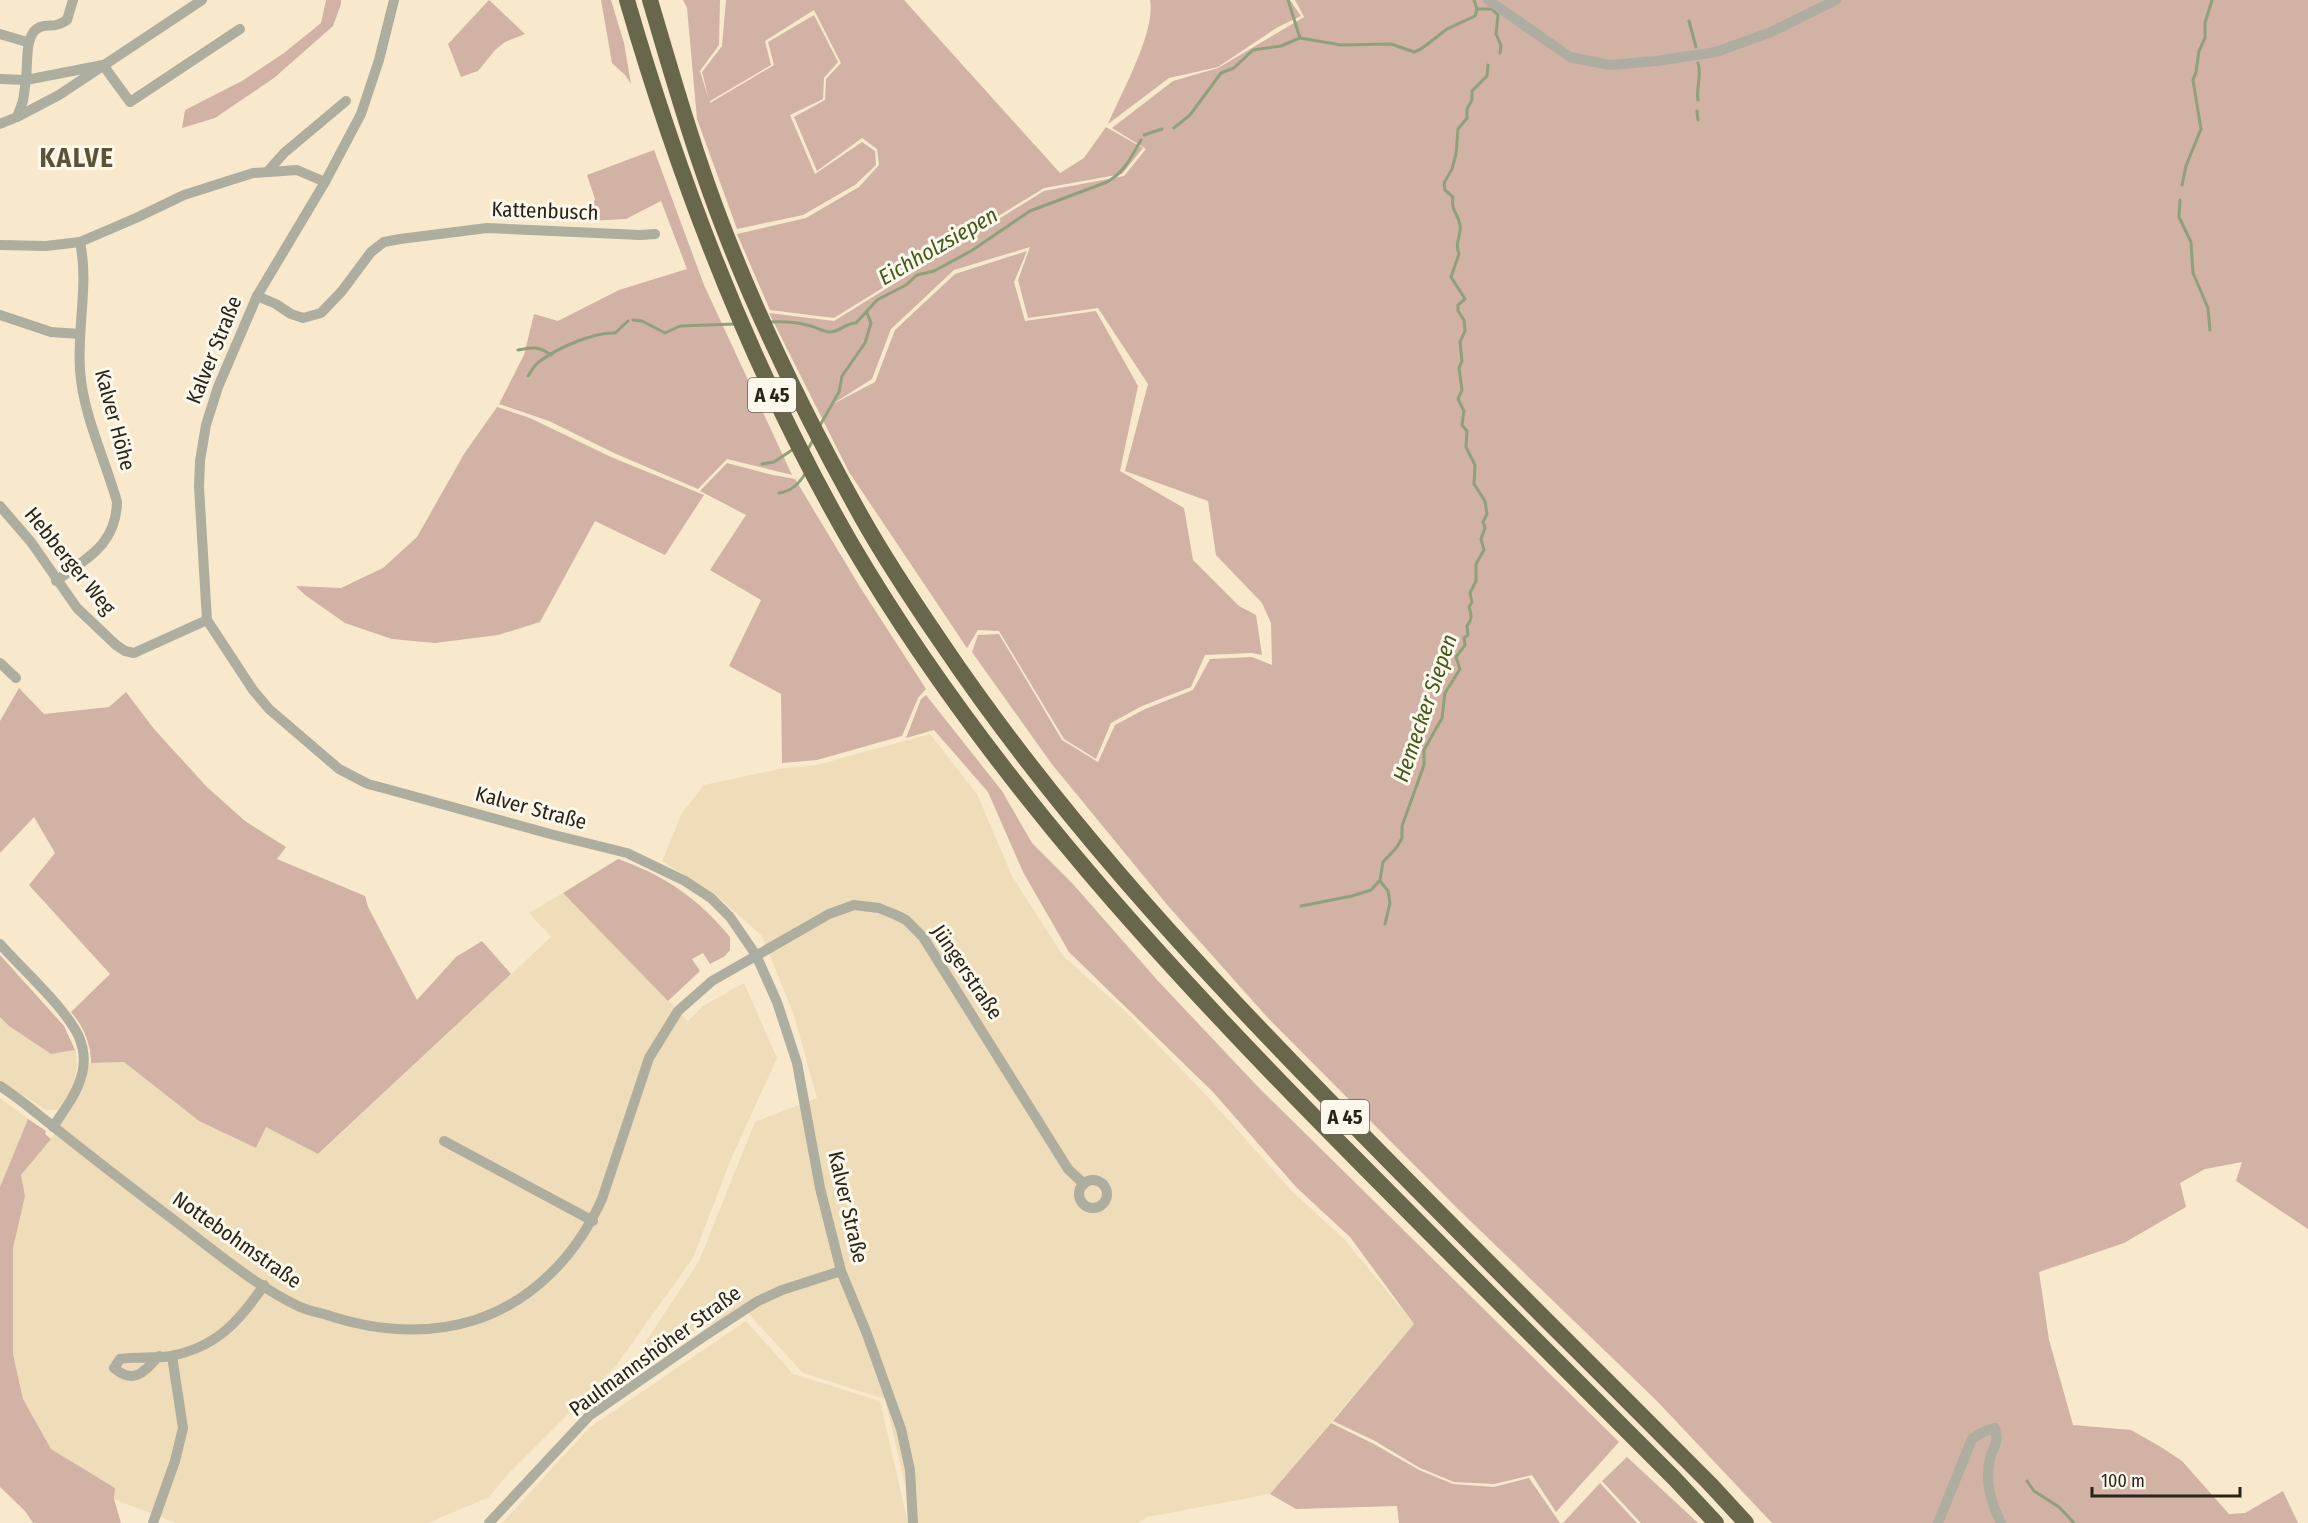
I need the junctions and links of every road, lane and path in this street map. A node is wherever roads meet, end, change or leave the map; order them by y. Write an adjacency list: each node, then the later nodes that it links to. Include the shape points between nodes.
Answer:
1 (74, 0): 10 (street, via 67,20 36,29)
2 (202, 0): 11 (street)
3 (394, 0): 18 (street, Kalver Straße, via 361,114)
4 (627, 0): 44 (highway, A 45, via 685,183 775,401 853,545 953,699 1094,879 1191,989)
5 (650, 0): 45 (highway, A 45, via 700,164 742,273 797,394 862,518 971,686 1037,774 1183,948)
6 (1488, 0): 7 (street, via 1570,57 1610,65 1716,52 1771,32)
7 (1836, 0)
8 (240, 29): 11 (street, via 130,102)
9 (0, 34): 10 (street)
10 (27, 42): 13 (street)
11 (103, 65): 13 (street); 15 (street, via 38,108)
12 (0, 79): 13 (street)
13 (26, 80): 15 (street)
14 (346, 101): 17 (street)
15 (17, 117): 16 (street)
16 (0, 124)
17 (269, 170): 18 (street, via 297,170); 20 (street, via 184,195)
18 (325, 182): 22 (street, Kalver Straße)
19 (655, 234): 22 (street, Kattenbusch, via 487,228 384,242 371,252 321,313 303,318)
20 (80, 242): 21 (street); 24 (street, Kalver Höhe, via 85,271)
21 (0, 245)
22 (257, 296): 27 (street, Kalver Straße, via 218,387 200,461)
23 (0, 315): 24 (street, via 51,332)
24 (79, 334): 26 (street, Kalver Höhe, via 82,387 117,502 117,516 99,550)
25 (0, 506): 26 (street, Hebberger Weg, via 31,542)
26 (56, 581): 27 (street, Hebberger Weg, via 77,608 125,651 134,653)
27 (207, 620): 31 (street, Kalver Straße, via 269,709 347,774 368,784 646,861 685,881 718,905)
28 (0, 663): 29 (street)
29 (16, 678)
30 (0, 945): 33 (street, via 65,1016 82,1048 84,1064 77,1090)
31 (756, 955): 35 (street, Jüngerstraße, via 829,914 854,905 879,908 906,920 923,937 1068,1169); 36 (street, Nottebohmstraße, via 693,997 672,1018 657,1042); 37 (street, Kalver Straße, via 797,1063 820,1188)
32 (0, 1086): 33 (street, Nottebohmstraße)
33 (53, 1127): 38 (street, Nottebohmstraße)
34 (444, 1141): 36 (street)
35 (1084, 1184)
36 (593, 1221): 38 (street, Nottebohmstraße, via 555,1271 518,1300 491,1315 447,1328 392,1329 348,1322 299,1306)
37 (841, 1270): 42 (street, Paulmannshöher Straße, via 758,1301 589,1416); 43 (street, Kalver Straße, via 901,1429 910,1470)
38 (264, 1285): 40 (street, via 230,1329 202,1346)
39 (159, 1356): 40 (street)
40 (172, 1356): 41 (street, via 183,1428)
41 (153, 1521)
42 (489, 1523)
43 (913, 1523)
44 (1716, 1523)
45 (1746, 1523)
46 (1938, 1523): 47 (street, via 1972,1439 1995,1428 1998,1442 1988,1473 1989,1490)
47 (2001, 1523)

